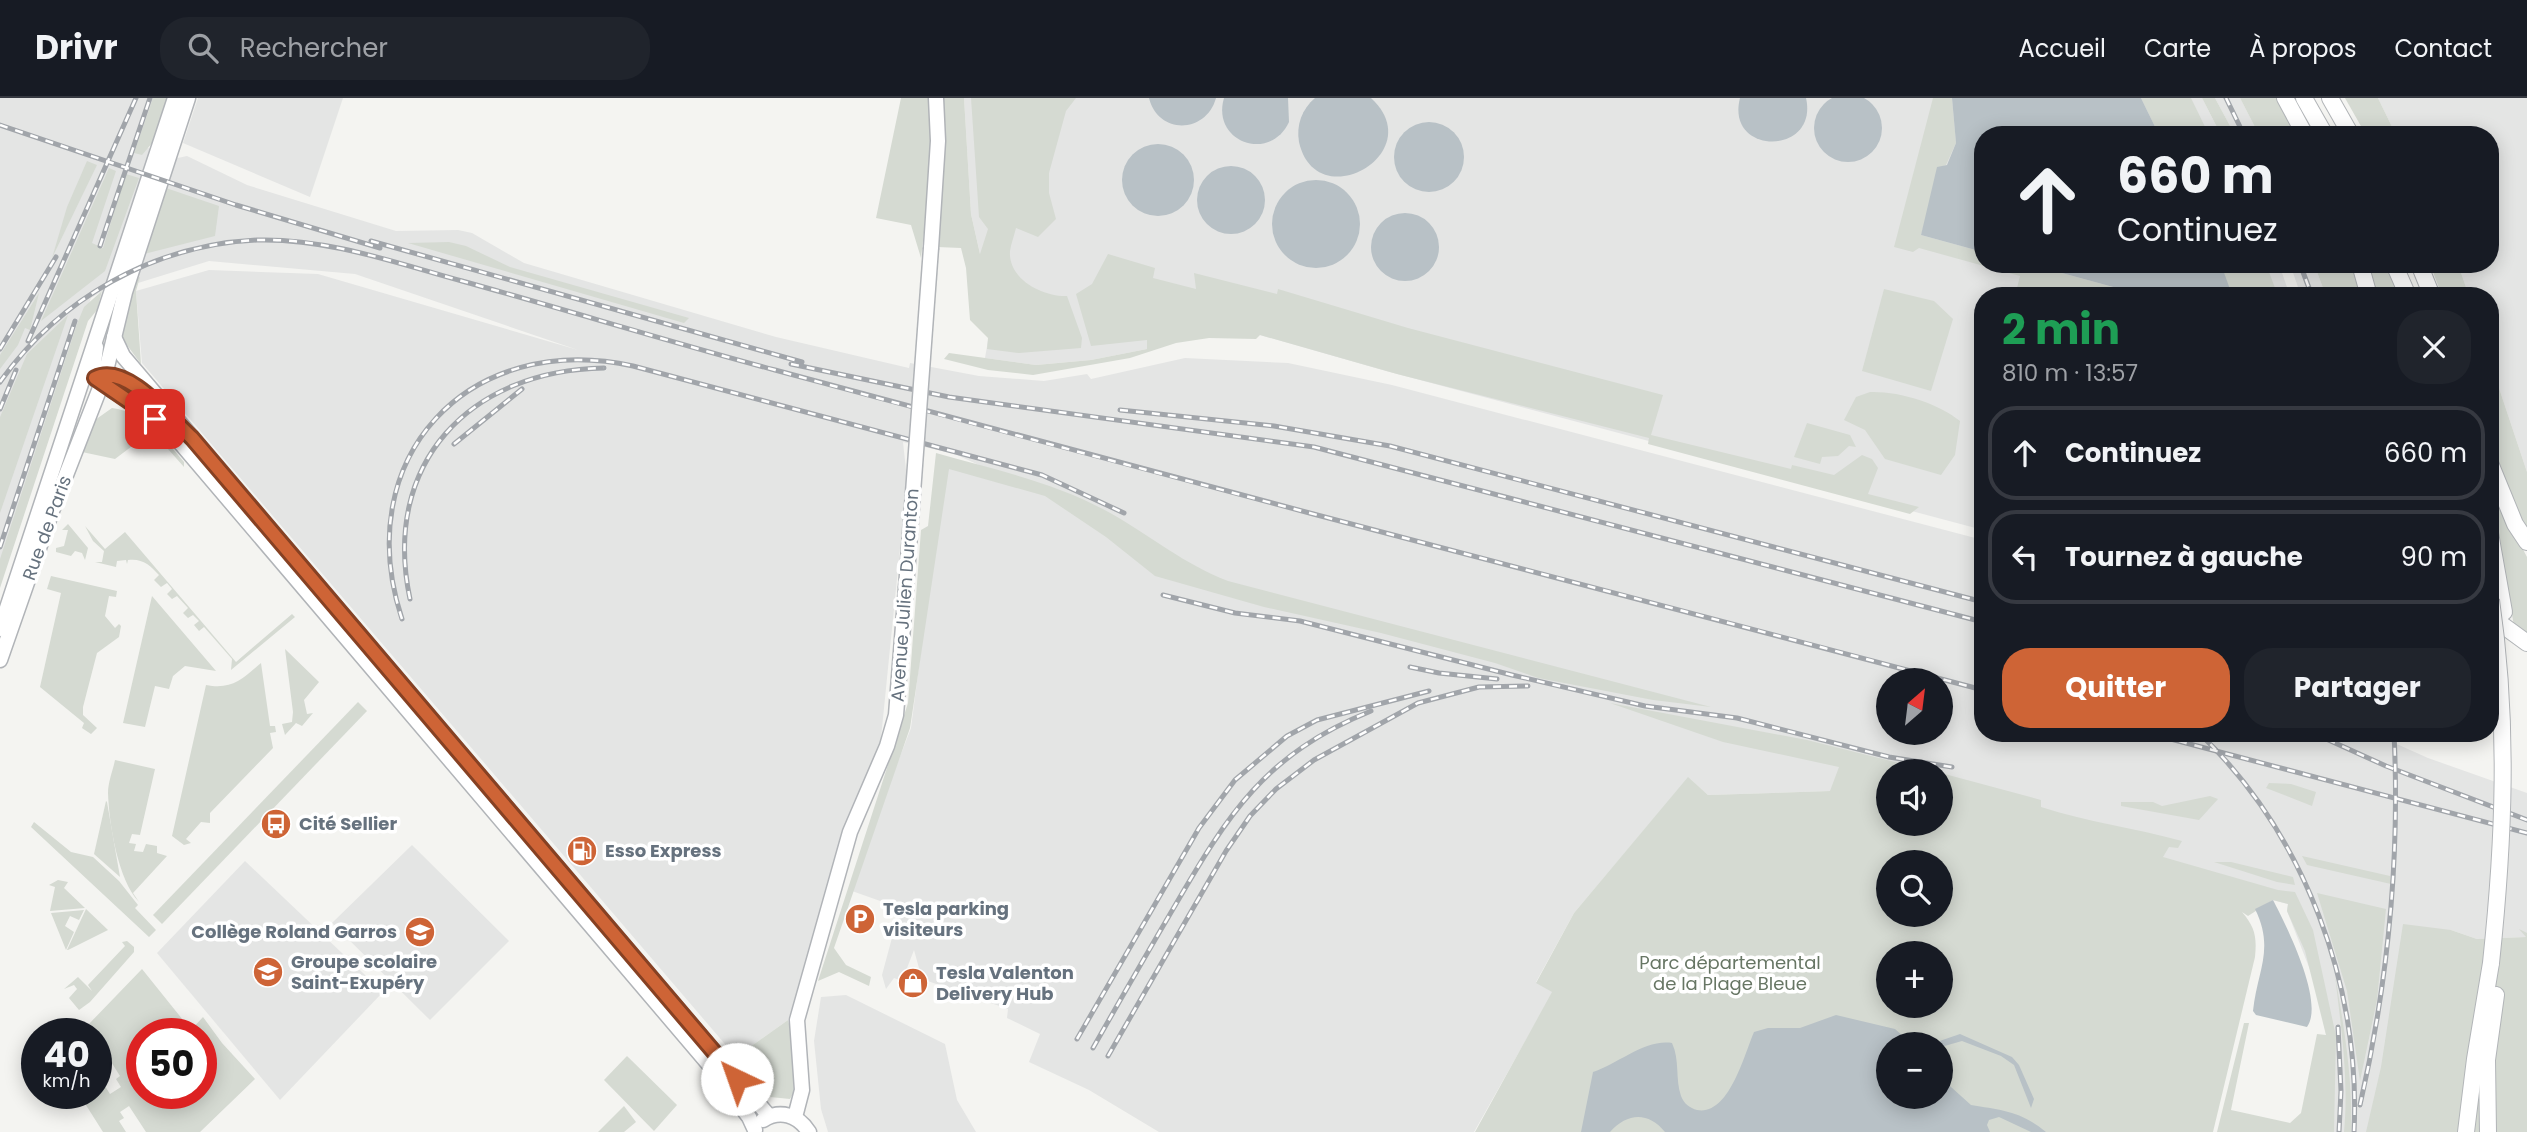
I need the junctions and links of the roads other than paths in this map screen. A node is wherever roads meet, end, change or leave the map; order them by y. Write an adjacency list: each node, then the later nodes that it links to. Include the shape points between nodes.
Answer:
1 (175, 98): 11 (main road)
2 (188, 98): 10 (main road)
3 (936, 98): 24 (main road, Avenue Julien Duranton, bridge, via 938,141 896,715 850,832 797,1020 802,1090)
4 (2285, 98): 7 (highway)
5 (2304, 98): 8 (highway)
6 (2330, 98): 9 (highway)
7 (2300, 126)
8 (2320, 126)
9 (2346, 126)
10 (114, 337): 12 (main road); 14 (main road, via 123,356)
11 (96, 347): 12 (main road); 13 (main road, Rue de Paris)
12 (99, 383): 13 (main road); 14 (main road, via 136,385); 21 (main road, Rue de Paris); 25 (main road, via 144,410 177,439 711,1067 749,1117)
13 (77, 392): 18 (main road, Rue de Paris)
14 (192, 438): 23 (main road)
15 (2499, 485): 16 (highway)
16 (2527, 542)
17 (2499, 612): 20 (highway)
18 (0, 629)
19 (2499, 643): 22 (highway, via 2516,770 2509,891)
20 (2527, 643)
21 (0, 660)
22 (2496, 964): 27 (highway, via 2474,1059); 28 (highway, via 2487,1060)
23 (769, 1116): 24 (main road); 25 (main road)
24 (795, 1117): 26 (main road)
25 (754, 1131)
26 (809, 1132)
27 (2466, 1132)
28 (2488, 1132)

